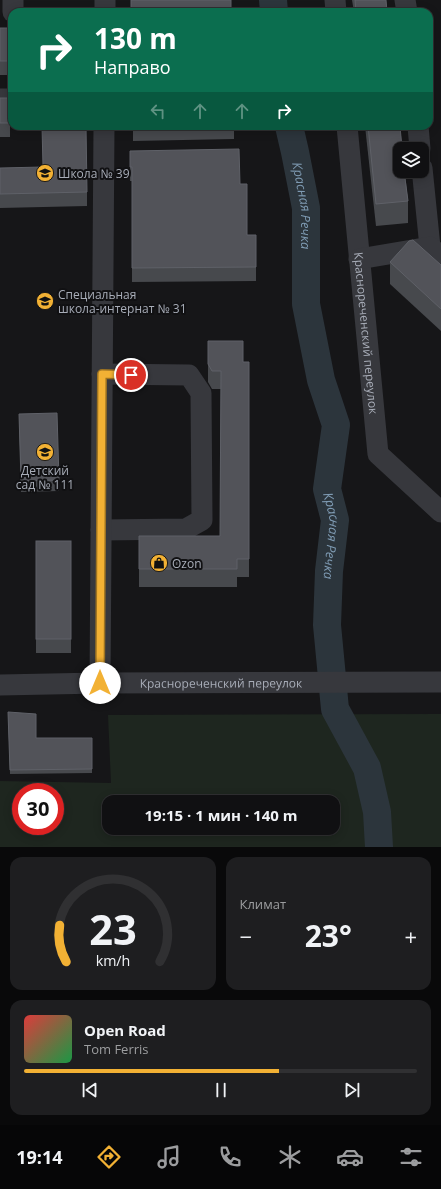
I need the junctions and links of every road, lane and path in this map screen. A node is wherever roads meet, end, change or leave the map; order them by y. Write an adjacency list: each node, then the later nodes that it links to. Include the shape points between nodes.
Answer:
1 (104, 130): 8 (street)
2 (347, 130): 7 (street, Краснореченский переулок)
3 (418, 130): 4 (street)
4 (419, 142)
5 (424, 178): 6 (street)
6 (435, 252): 7 (street)
7 (359, 260): 9 (street, Краснореченский переулок, via 378,454)
8 (102, 374): 10 (street); 10 (street, via 189,376 201,392 202,520 186,529)
9 (441, 512)
10 (101, 530): 12 (street)
11 (441, 682): 12 (street, Краснореченский переулок)
12 (100, 683): 13 (street, Краснореченский переулок)
13 (0, 685)

